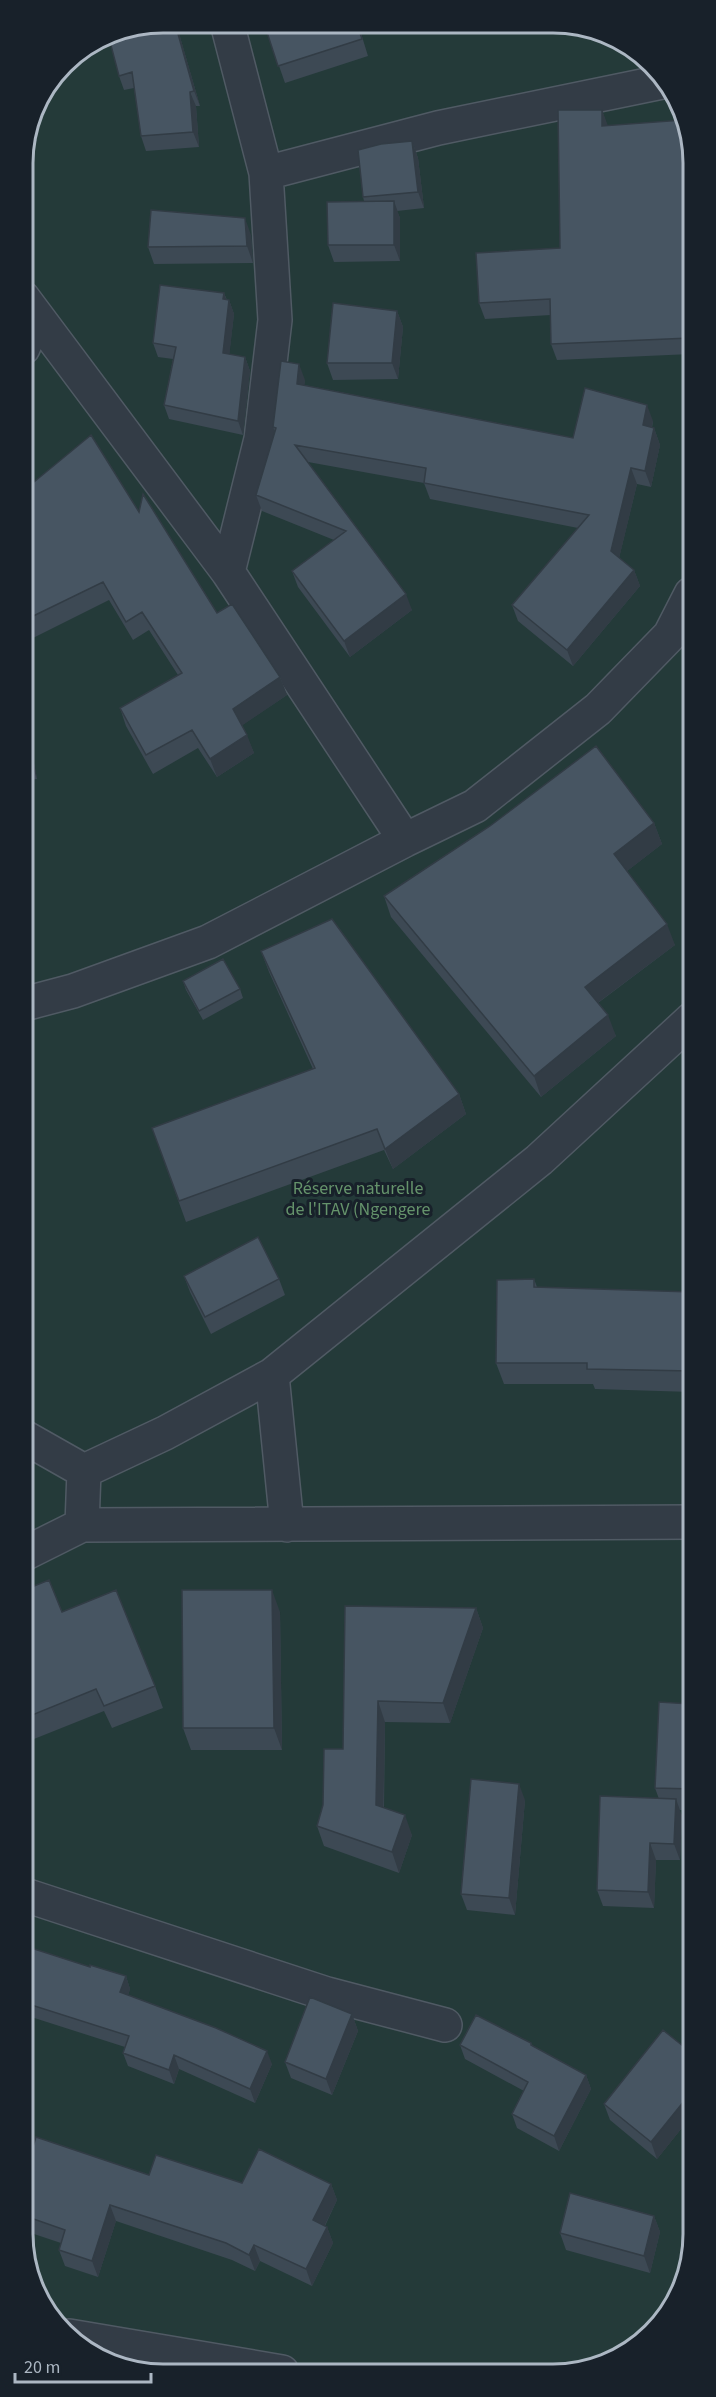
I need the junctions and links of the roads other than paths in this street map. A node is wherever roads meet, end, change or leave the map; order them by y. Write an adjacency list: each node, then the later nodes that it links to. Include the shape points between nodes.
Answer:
1 (230, 33): 3 (street)
2 (656, 83): 3 (street, via 438,128)
3 (266, 173): 5 (street, via 275,320 261,439)
4 (33, 312): 5 (street)
5 (228, 572): 7 (street)
6 (683, 610): 7 (street, via 670,635 598,709 475,806)
7 (405, 840): 8 (street, via 208,942)
8 (33, 1002)
9 (683, 1027): 10 (street, via 539,1160)
10 (272, 1375): 12 (street); 15 (street)
11 (33, 1442): 12 (street)
12 (84, 1471): 14 (street)
13 (683, 1522): 15 (street)
14 (82, 1525): 15 (street); 16 (street)
15 (287, 1525)
16 (33, 1550)
17 (33, 1898): 18 (street, via 327,1994)
18 (446, 2025)
19 (87, 2339): 20 (street)
20 (235, 2364)

